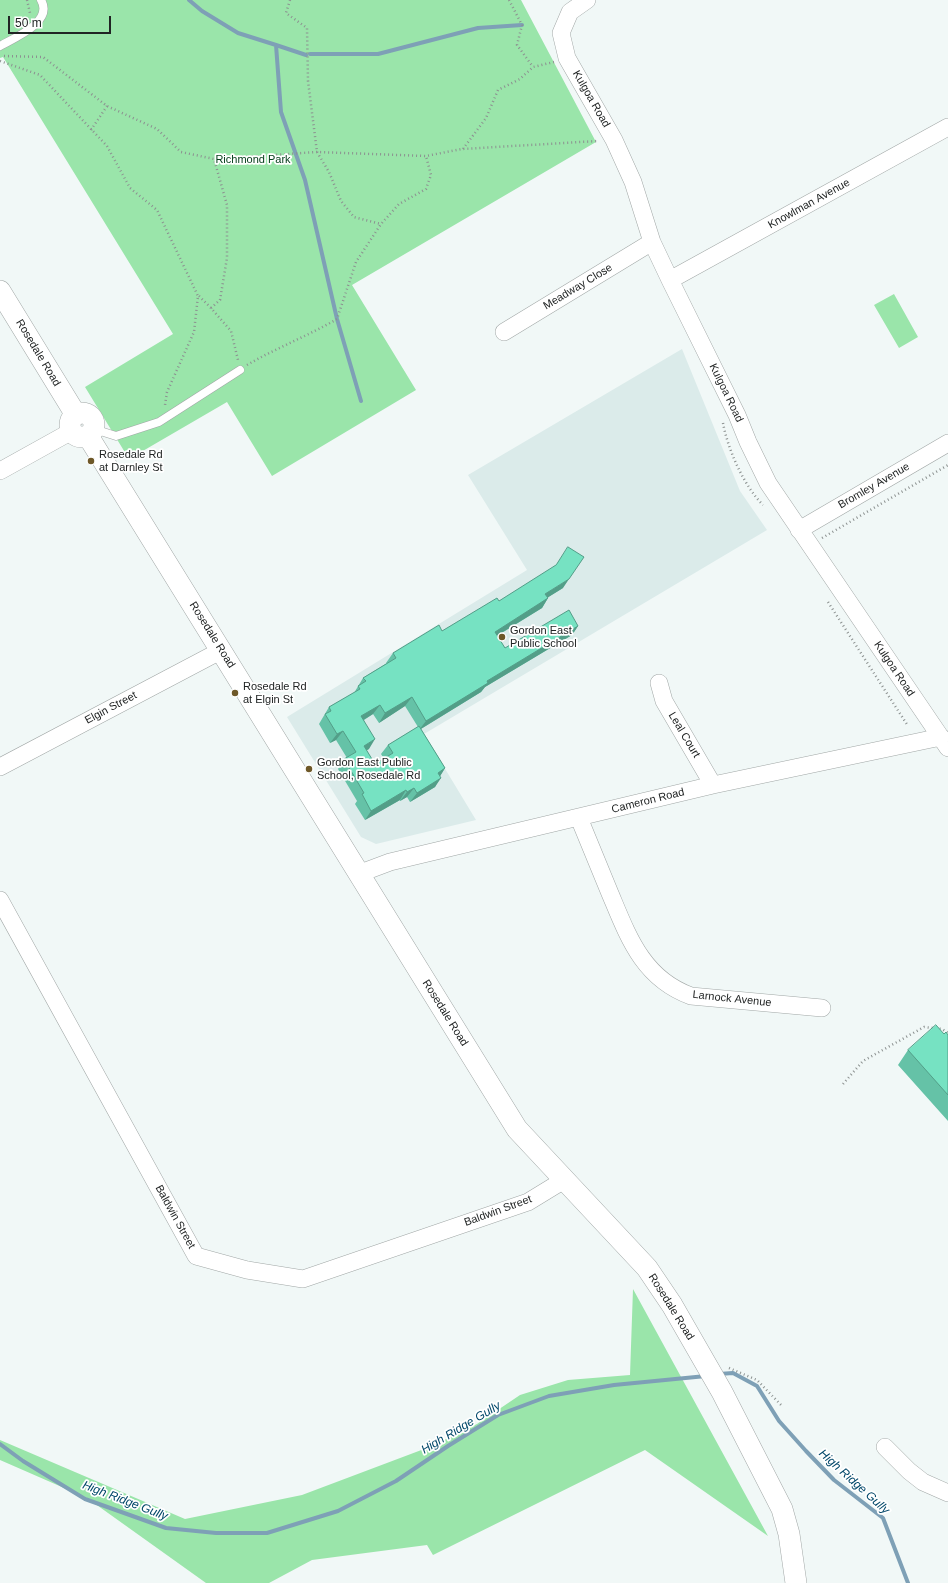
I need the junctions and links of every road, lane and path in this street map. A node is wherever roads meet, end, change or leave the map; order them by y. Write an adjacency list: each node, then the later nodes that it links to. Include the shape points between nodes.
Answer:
1 (41, 0): 5 (lane, via 42,16 34,27)
2 (290, 0): 15 (path, via 286,13 307,28 308,81)
3 (509, 0): 9 (path, via 522,25 517,45)
4 (587, 0): 7 (street, Kulgoa Road, via 570,12 561,33)
5 (0, 46)
6 (0, 56): 10 (path, via 43,57)
7 (567, 58): 9 (path); 13 (street, Kulgoa Road)
8 (0, 61): 12 (path, via 40,75)
9 (533, 67): 14 (path, via 520,78 498,90 486,118)
10 (107, 106): 12 (path); 17 (path, via 157,129 181,152)
11 (948, 127): 20 (street, Knowlman Avenue)
12 (91, 130): 22 (path, via 107,146 130,188 157,210)
13 (614, 140): 14 (path); 19 (street, Kulgoa Road, via 633,182)
14 (462, 150): 16 (path)
15 (317, 152): 16 (path); 17 (path); 18 (path, via 330,172 341,201 354,217)
16 (426, 156): 18 (path, via 431,175 426,189 399,204)
17 (214, 159): 23 (path, via 228,205 227,258 220,300)
18 (381, 224): 25 (path, via 356,262 337,319 269,352)
19 (652, 242): 20 (street, Kulgoa Road); 24 (street, Meadway Close)
20 (670, 280): 31 (street, Kulgoa Road, via 768,483)
21 (0, 291): 27 (street, Rosedale Road)
22 (198, 296): 23 (path); 26 (path, via 194,332 167,392)
23 (211, 308): 25 (path, via 231,331)
24 (504, 332)
25 (240, 370): 26 (lane)
26 (164, 420): 27 (lane, via 116,436)
27 (82, 428): 30 (street); 33 (street, Rosedale Road)
28 (948, 443): 31 (street, Bromley Avenue)
29 (948, 465): 32 (path)
30 (0, 471)
31 (799, 530): 35 (street, Kulgoa Road)
32 (818, 541)
33 (222, 650): 36 (street, Elgin Street); 39 (street, Rosedale Road)
34 (659, 683): 37 (street, Leal Court, via 664,701)
35 (944, 743): 37 (street, Cameron Road)
36 (0, 767)
37 (713, 785): 38 (street, Cameron Road)
38 (578, 818): 39 (street, Cameron Road, via 390,862); 41 (street, Larnock Avenue, via 630,942 662,981 691,996)
39 (358, 874): 44 (street, Rosedale Road, via 517,1129)
40 (0, 900): 44 (street, Baldwin Street, via 196,1256 247,1270 303,1279 528,1202)
41 (822, 1008)
42 (948, 1033): 43 (path, via 942,1029 924,1026 863,1061)
43 (843, 1084)
44 (564, 1180): 45 (street, Rosedale Road, via 647,1268 672,1305)
45 (701, 1357): 46 (path, via 757,1380); 49 (street, Rosedale Road, via 722,1392 782,1509 789,1534)
46 (783, 1407)
47 (885, 1447): 48 (street, via 923,1482)
48 (948, 1492)
49 (796, 1583)

